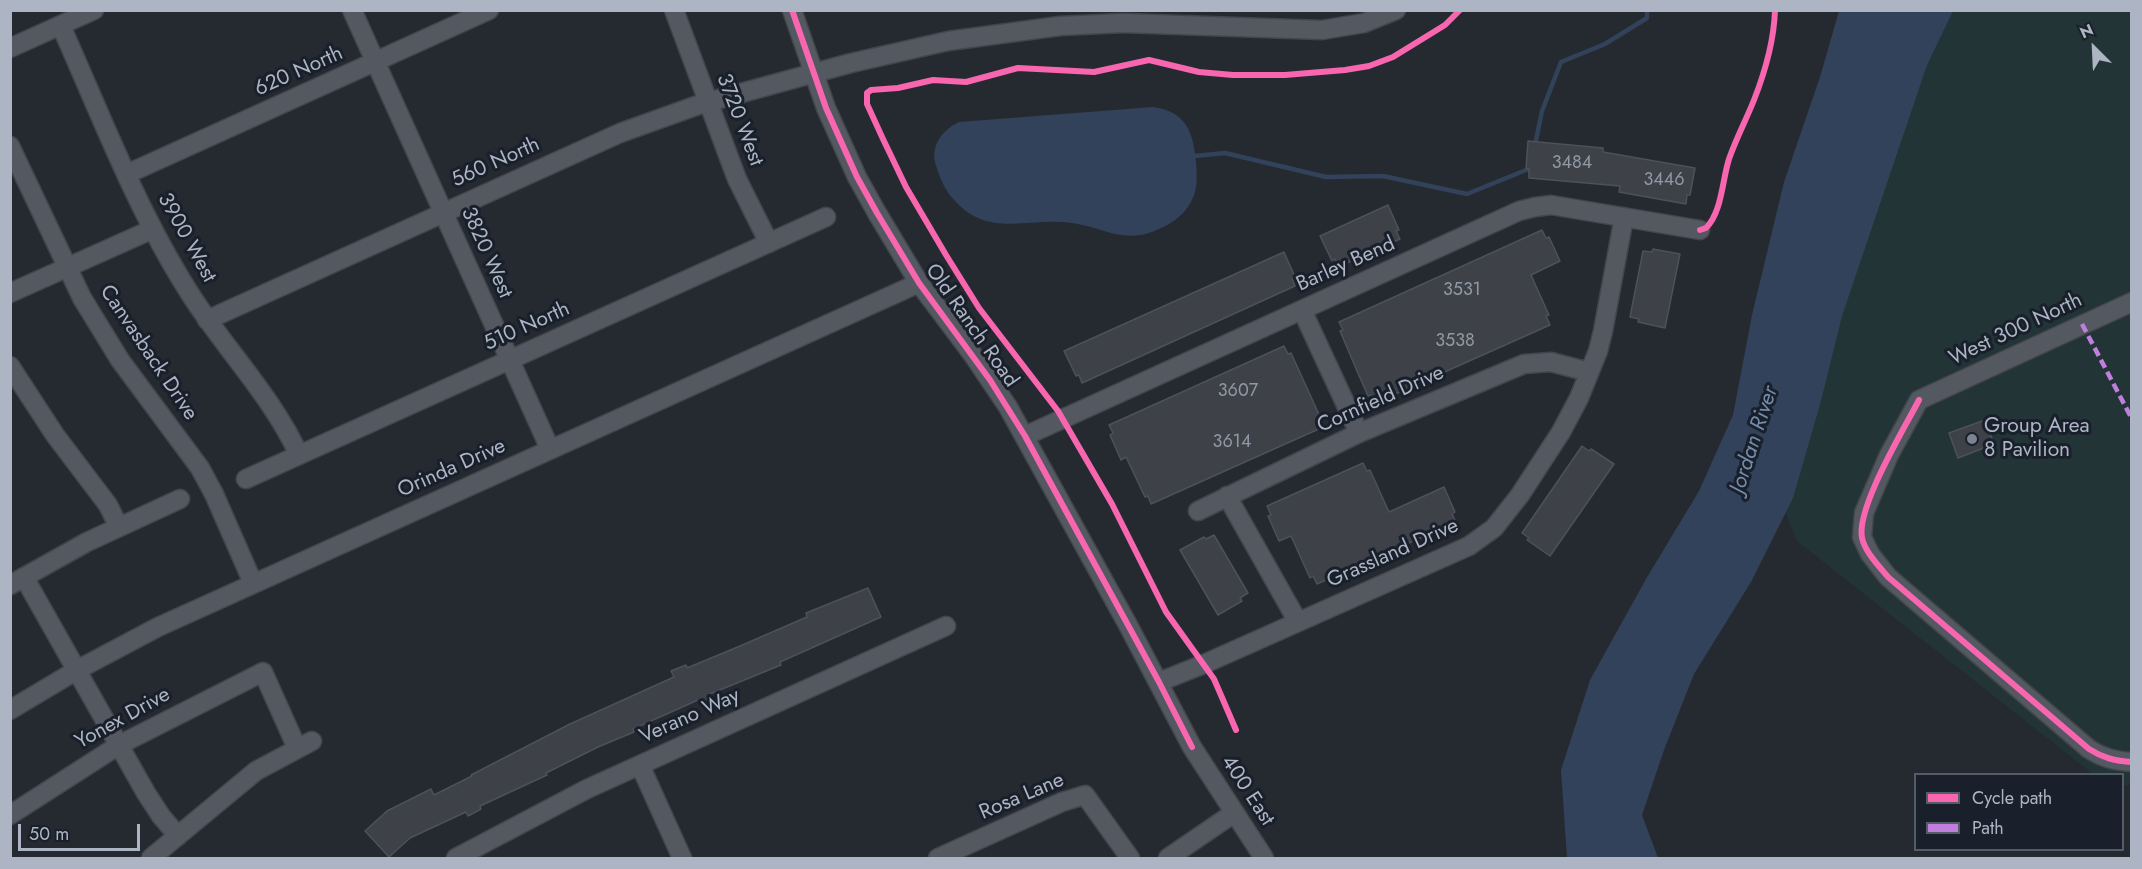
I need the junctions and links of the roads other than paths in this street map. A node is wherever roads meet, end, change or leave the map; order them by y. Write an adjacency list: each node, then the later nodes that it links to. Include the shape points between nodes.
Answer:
1 (94, 10): 7 (street)
2 (351, 10): 9 (street, 3820 West)
3 (489, 10): 9 (street, 620 North)
4 (674, 10): 11 (street, 3720 West)
5 (792, 10): 10 (street, Old Ranch Road)
6 (1396, 10): 10 (street, 560 North, via 1364,23 1322,30 1123,23 1038,28 948,41)
7 (61, 26): 8 (street); 13 (street, 3900 West)
8 (10, 48)
9 (375, 62): 13 (street, 620 North); 14 (street, 3820 West)
10 (813, 74): 11 (street, 560 North); 21 (street, Old Ranch Road, via 857,177)
11 (707, 102): 14 (street, 560 North, via 620,133); 19 (street, 3720 West, via 737,179)
12 (10, 146): 20 (street, Canvasback Drive)
13 (127, 174): 17 (street, 3900 West)
14 (442, 212): 25 (street, 560 North); 26 (street, 3820 West)
15 (826, 217): 19 (street, 510 North)
16 (1624, 217): 18 (street, Barley Bend); 24 (street, Barley Bend, via 1551,205 1535,207); 28 (street, Grassland Drive, via 1603,331)
17 (153, 230): 20 (street); 25 (street, 3900 West)
18 (1700, 230)
19 (769, 243): 26 (street, 510 North)
20 (67, 268): 22 (street); 39 (street, Canvasback Drive, via 120,360 200,468)
21 (919, 283): 30 (street, Old Ranch Road, via 990,380); 31 (street, Orinda Drive)
22 (10, 294)
23 (2132, 302): 47 (street, West 300 North, via 1919,400 1864,513 1862,537 1888,577 2089,749 2107,758)
24 (1302, 310): 29 (street); 30 (street, Barley Bend)
25 (207, 320): 32 (street, 3900 West, via 282,422)
26 (510, 360): 31 (street, 3820 West); 32 (street, 510 North)
27 (10, 366): 37 (street)
28 (1589, 372): 29 (street, Cornfield Drive, via 1551,362 1524,364); 40 (street, Grassland Drive, via 1561,432 1494,528 1469,546)
29 (1359, 433): 34 (street, Cornfield Drive)
30 (1025, 436): 43 (street, Old Ranch Road)
31 (550, 449): 39 (street, Orinda Drive)
32 (299, 455): 33 (street, 510 North)
33 (246, 478)
34 (1227, 496): 36 (street, Cornfield Drive); 40 (street)
35 (180, 498): 37 (street)
36 (1198, 511)
37 (119, 526): 38 (street)
38 (17, 581): 42 (street)
39 (253, 583): 42 (street, Orinda Drive)
40 (1298, 622): 43 (street, Grassland Drive)
41 (946, 626): 48 (street, Verano Way)
42 (77, 670): 44 (street, Orinda Drive); 45 (street)
43 (1159, 682): 46 (street, Old Ranch Road)
44 (10, 710)
45 (119, 745): 50 (street, Yonex Drive); 51 (street, via 161,816); 51 (street, Yonex Drive, via 262,672 305,745 256,771)
46 (1192, 747): 49 (street, 400 East)
47 (2132, 762)
48 (640, 765): 53 (street, Verano Way); 54 (street)
49 (1234, 813): 57 (street); 58 (street, 400 East)
50 (10, 815)
51 (178, 836): 52 (street)
52 (151, 858)
53 (456, 858)
54 (682, 858)
55 (938, 858): 56 (street, Rosa Lane, via 1085,795)
56 (1130, 858)
57 (1168, 858)
58 (1264, 858)

